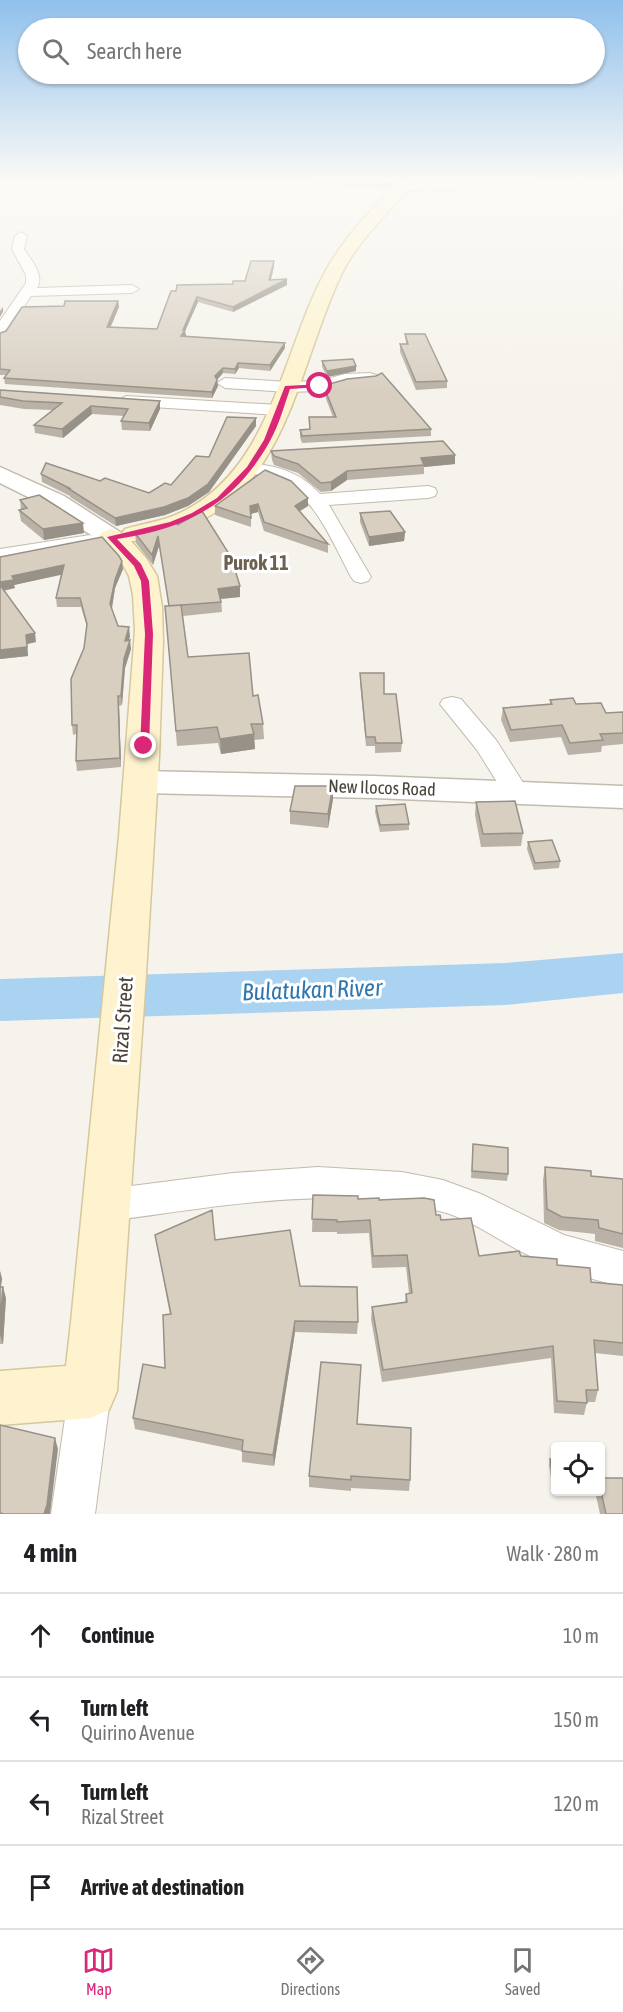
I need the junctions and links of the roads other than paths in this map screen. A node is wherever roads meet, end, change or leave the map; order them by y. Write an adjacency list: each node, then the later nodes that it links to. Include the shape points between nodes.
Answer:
1 (19, 251): 4 (street, via 33,275)
2 (349, 251): 8 (main road, via 336,270)
3 (132, 289): 4 (street)
4 (28, 292): 5 (street)
5 (0, 332)
6 (370, 378): 8 (street)
7 (225, 383): 8 (street)
8 (288, 387): 10 (main road)
9 (110, 400): 10 (street)
10 (279, 410): 12 (main road)
11 (282, 452): 12 (street)
12 (254, 461): 15 (street, via 291,478); 16 (main road, via 220,500 195,515 143,532)
13 (0, 474): 16 (street, via 55,501)
14 (428, 492): 15 (street)
15 (316, 500): 18 (street)
16 (111, 537): 17 (street); 20 (main road, Rizal Street, via 138,565 148,604)
17 (0, 555)
18 (361, 577)
19 (452, 704): 21 (street, via 495,754)
20 (141, 782): 21 (street, New Ilocos Road); 23 (main road, Rizal Street)
21 (516, 792): 22 (street, New Ilocos Road)
22 (623, 797)
23 (108, 1205): 24 (street, via 266,1186 341,1182 395,1188 443,1196 542,1243 592,1263); 25 (main road, Rizal Street)
24 (623, 1269)
25 (90, 1391): 26 (main road); 27 (street, Rizal Street)
26 (0, 1398)
27 (73, 1514)

